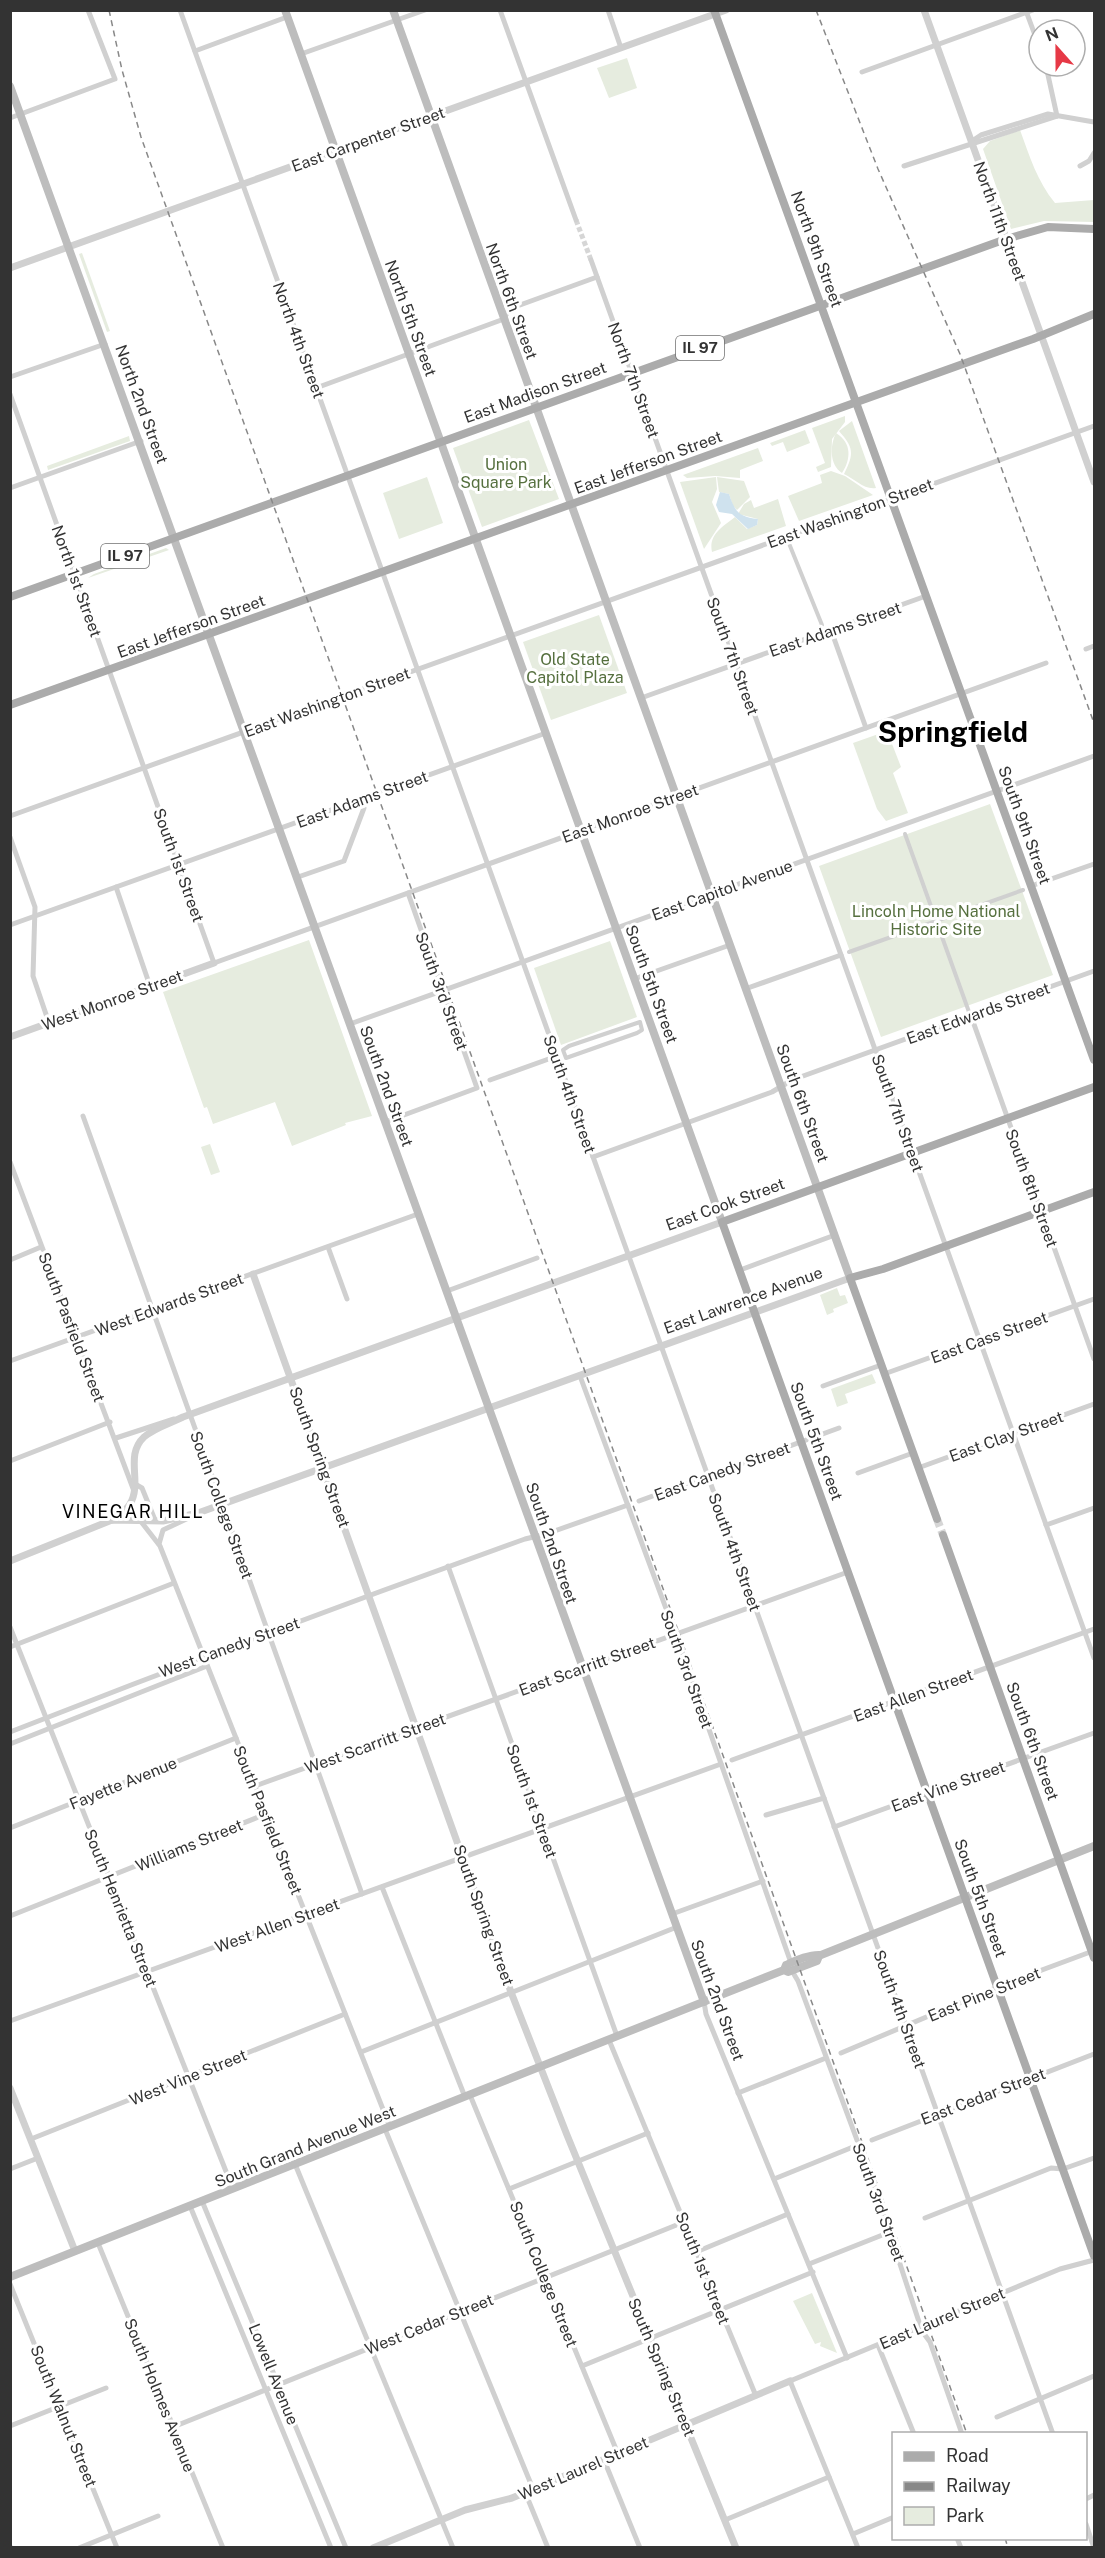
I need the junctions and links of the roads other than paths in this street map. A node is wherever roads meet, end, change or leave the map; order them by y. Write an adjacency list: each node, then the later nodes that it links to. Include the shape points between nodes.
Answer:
1 (88, 10): 21 (street, via 115,79)
2 (180, 10): 15 (street, North 4th Street)
3 (393, 10): 12 (main road, North 6th Street)
4 (425, 10): 12 (street)
5 (500, 10): 19 (street)
6 (608, 10): 14 (street)
7 (726, 10): 10 (street, East Carpenter Street)
8 (924, 10): 13 (street, North 11th Street)
9 (1029, 11): 13 (street)
10 (715, 12): 14 (street, East Carpenter Street); 39 (main road, North 9th Street)
11 (286, 14): 15 (street); 16 (main road, North 5th Street)
12 (396, 20): 16 (street); 23 (main road, North 6th Street)
13 (936, 45): 17 (street); 26 (street, North 11th Street)
14 (621, 48): 19 (street, East Carpenter Street)
15 (195, 51): 31 (street, North 4th Street)
16 (301, 54): 27 (main road, North 5th Street)
17 (862, 72)
18 (1049, 78): 22 (street)
19 (526, 82): 23 (street, East Carpenter Street); 32 (street)
20 (10, 86): 21 (main road, North 2nd Street)
21 (21, 113): 24 (street); 35 (main road, North 2nd Street)
22 (1057, 116): 25 (street); 26 (street)
23 (431, 117): 27 (street, East Carpenter Street); 41 (main road, North 6th Street)
24 (10, 118)
25 (1095, 122)
26 (971, 142): 29 (street); 34 (street, North 11th Street)
27 (336, 151): 31 (street, East Carpenter Street); 44 (main road, North 5th Street)
28 (1095, 153): 30 (street)
29 (904, 166)
30 (1080, 166)
31 (243, 184): 35 (street, East Carpenter Street); 47 (street, North 4th Street)
32 (576, 220)
33 (1095, 229): 34 (main road, East Madison Street, via 1048,227)
34 (1006, 239): 39 (main road, East Madison Street); 42 (street, North 11th Street)
35 (70, 246): 37 (street, East Carpenter Street); 43 (main road, North 2nd Street)
36 (591, 260): 38 (street, North 7th Street)
37 (10, 268)
38 (597, 278): 41 (street, via 509,309); 45 (street, North 7th Street)
39 (821, 304): 45 (main road, East Madison Street / IL 97); 49 (main road, North 9th Street)
40 (1095, 314): 42 (main road, East Jefferson Street)
41 (504, 319): 44 (street); 50 (main road, North 6th Street)
42 (1042, 336): 49 (main road, East Jefferson Street); 52 (street, North 11th Street)
43 (105, 344): 46 (street); 53 (main road, North 2nd Street)
44 (409, 353): 47 (street); 54 (main road, North 5th Street)
45 (631, 373): 50 (main road, East Madison Street / IL 97); 55 (street, North 7th Street)
46 (10, 377)
47 (316, 388): 56 (street, North 4th Street)
48 (10, 394): 57 (street, North 1st Street)
49 (856, 402): 55 (main road, East Jefferson Street); 60 (main road, North 9th Street)
50 (536, 407): 54 (main road, East Madison Street / IL 97); 61 (main road, North 6th Street)
51 (1095, 426): 52 (street, East Washington Street)
52 (1076, 432): 58 (street, North 11th Street); 60 (street, East Washington Street)
53 (141, 441): 57 (street); 63 (main road, North 2nd Street)
54 (441, 442): 56 (main road, East Madison Street / IL 97); 64 (main road, North 5th Street)
55 (666, 471): 61 (main road, East Jefferson Street); 65 (street, North 7th Street)
56 (347, 476): 63 (main road, East Madison Street / IL 97); 66 (street, North 4th Street)
57 (40, 477): 59 (street); 67 (street, North 1st Street)
58 (1095, 482)
59 (10, 488)
60 (891, 498): 62 (street, East Washington Street); 68 (main road, South 9th Street)
61 (571, 505): 64 (main road, East Jefferson Street); 70 (main road, North 6th Street)
62 (786, 536): 65 (street, East Washington Street); 71 (street)
63 (175, 538): 67 (main road, East Madison Street / IL 97); 73 (main road, North 2nd Street)
64 (476, 539): 66 (main road, East Jefferson Street); 74 (main road, North 5th Street)
65 (701, 567): 70 (street, East Washington Street); 78 (street, South 7th Street)
66 (383, 573): 73 (main road, East Jefferson Street); 79 (street, North 4th Street)
67 (75, 574): 69 (main road, IL 97); 80 (street, North 1st Street)
68 (926, 596): 72 (street, East Adams Street); 81 (main road, South 9th Street)
69 (10, 597)
70 (606, 601): 74 (street, East Washington Street); 82 (main road, North 6th Street)
71 (822, 625)
72 (831, 630): 78 (street, East Adams Street); 84 (street)
73 (211, 635): 80 (main road, East Jefferson Street); 85 (main road, North 2nd Street)
74 (511, 636): 79 (street, East Washington Street); 86 (main road, South 5th Street)
75 (1095, 646): 76 (street)
76 (1086, 649)
77 (1046, 663): 81 (street, East Monroe Street)
78 (736, 664): 82 (street, East Adams Street); 88 (street, South 7th Street)
79 (417, 669): 85 (street, East Washington Street); 89 (street, South 4th Street)
80 (110, 671): 83 (main road, East Jefferson Street); 90 (street, North 1st Street)
81 (962, 694): 84 (street, East Monroe Street); 91 (main road, South 9th Street)
82 (641, 698): 92 (main road, South 6th Street)
83 (10, 705)
84 (866, 728): 88 (street, East Monroe Street)
85 (246, 731): 90 (street, East Washington Street); 95 (main road, South 2nd Street)
86 (546, 733): 89 (street, East Adams Street); 96 (main road, South 5th Street)
87 (1095, 756): 91 (street, East Capitol Avenue)
88 (771, 763): 92 (street, East Monroe Street); 99 (street, South 7th Street)
89 (452, 766): 93 (street, East Adams Street); 100 (street, South 4th Street)
90 (144, 768): 94 (street, East Washington Street); 102 (street, South 1st Street)
91 (996, 791): 99 (street, East Capitol Avenue); 105 (main road, South 9th Street)
92 (676, 796): 96 (street, East Monroe Street); 107 (main road, South 6th Street)
93 (361, 800): 95 (street, East Adams Street); 103 (street, via 364,808 344,861)
94 (10, 816)
95 (281, 829): 102 (street, East Adams Street); 103 (main road, South 2nd Street)
96 (581, 831): 100 (street, East Monroe Street); 112 (main road, South 5th Street)
97 (905, 834): 109 (street, South 8th Street)
98 (10, 837): 108 (street, via 33,900)
99 (807, 860): 107 (street, East Capitol Avenue); 115 (street, South 7th Street)
100 (488, 864): 106 (street, East Monroe Street); 116 (street, South 4th Street)
101 (1095, 864): 105 (street)
102 (178, 866): 104 (street, East Adams Street); 117 (street, South 1st Street)
103 (298, 877): 111 (main road, South 2nd Street)
104 (116, 887): 108 (street, East Adams Street); 121 (street)
105 (1027, 888): 109 (street); 120 (main road, South 9th Street)
106 (408, 893): 111 (street, East Monroe Street); 123 (street, South 3rd Street)
107 (712, 894): 112 (street, East Capitol Avenue); 113 (main road, South 6th Street)
108 (35, 917): 110 (street, East Adams Street); 125 (street, via 33,973)
109 (936, 921): 114 (street); 124 (street, South 8th Street)
110 (10, 925)
111 (316, 927): 117 (street, East Monroe Street); 126 (main road, South 2nd Street)
112 (616, 928): 116 (street, East Capitol Avenue); 119 (main road, South 5th Street)
113 (730, 945): 119 (street); 122 (main road, South 6th Street)
114 (849, 952)
115 (841, 955): 122 (street); 129 (street, South 7th Street)
116 (523, 962): 123 (street, East Capitol Avenue); 130 (street, South 4th Street)
117 (214, 963): 121 (street, West Monroe Street)
118 (1095, 970): 120 (street, East Edwards Street)
119 (634, 979): 138 (main road, South 5th Street)
120 (1066, 981): 124 (street, East Edwards Street); 131 (main road, South 9th Street)
121 (150, 986): 125 (street, West Monroe Street)
122 (745, 989): 133 (main road, South 6th Street)
123 (442, 992): 126 (street, East Capitol Avenue); 137 (street, South 3rd Street, via 477,1088)
124 (970, 1014): 129 (street, East Edwards Street); 136 (street, South 8th Street)
125 (49, 1023): 127 (street, West Monroe Street)
126 (350, 1024): 137 (main road, South 2nd Street)
127 (10, 1037)
128 (563, 1050): 128 (street, via 566,1058 572,1056 642,1029 640,1022)
129 (875, 1050): 133 (street, East Edwards Street); 139 (street, South 7th Street)
130 (557, 1056): 132 (street); 140 (street, South 4th Street)
131 (1095, 1060)
132 (490, 1080)
133 (780, 1086): 138 (street, East Edwards Street, via 766,1095); 142 (main road, South 6th Street)
134 (1095, 1087): 136 (main road, East Cook Street)
135 (83, 1116): 161 (street, South College Street)
136 (1007, 1118): 139 (main road, East Cook Street); 144 (street, South 8th Street)
137 (385, 1122): 145 (main road, South 2nd Street)
138 (686, 1123): 140 (street, East Edwards Street); 146 (main road, South 5th Street)
139 (912, 1152): 142 (main road, East Cook Street); 148 (street, South 7th Street)
140 (593, 1157): 151 (street, South 4th Street)
141 (10, 1162): 149 (street, South Pasfield Street)
142 (817, 1187): 146 (main road, East Cook Street); 147 (main road, South 6th Street)
143 (1095, 1192): 144 (main road, East Lawrence Avenue)
144 (1040, 1211): 148 (main road, East Lawrence Avenue); 160 (street, South 8th Street)
145 (418, 1214): 150 (street); 157 (main road, South 2nd Street)
146 (722, 1222): 151 (street, East Cook Street); 154 (main road, South 5th Street)
147 (835, 1235): 154 (street); 156 (main road, South 6th Street)
148 (946, 1245): 156 (main road, East Lawrence Avenue); 165 (street, South 7th Street)
149 (41, 1247): 153 (street); 164 (street, South Pasfield Street)
150 (328, 1247): 155 (street, West Edwards Street); 158 (street)
151 (629, 1256): 163 (street, East Cook Street); 166 (street, South 4th Street)
152 (537, 1258): 157 (street)
153 (10, 1260)
154 (740, 1270): 162 (main road, South 5th Street)
155 (253, 1274): 161 (street, West Edwards Street); 172 (street, South Spring Street)
156 (850, 1278): 162 (street, East Lawrence Avenue); 169 (main road, South 6th Street)
157 (447, 1292): 163 (main road, South 2nd Street)
158 (347, 1299)
159 (1095, 1299): 160 (street, East Cass Street)
160 (1075, 1306): 165 (street, East Cass Street); 167 (street, South 8th Street)
161 (153, 1309): 164 (street, West Edwards Street); 176 (street, South College Street)
162 (754, 1312): 166 (street, East Lawrence Avenue); 181 (main road, South 5th Street)
163 (457, 1319): 172 (street, East Cook Street); 175 (main road, South 2nd Street)
164 (76, 1337): 168 (street, West Edwards Street); 177 (street, South Pasfield Street)
165 (980, 1340): 170 (street, East Cass Street); 179 (street, South 7th Street)
166 (661, 1347): 171 (street, East Lawrence Avenue); 187 (street, South 4th Street)
167 (1095, 1359)
168 (10, 1361)
169 (881, 1365): 170 (main road, South 6th Street); 173 (street)
170 (884, 1374): 182 (main road, South 6th Street)
171 (580, 1376): 175 (street, East Lawrence Avenue); 191 (street, South 3rd Street)
172 (291, 1379): 176 (street, East Cook Street); 184 (street, South Spring Street)
173 (823, 1386)
174 (1095, 1404): 179 (street, East Clay Street)
175 (490, 1408): 184 (street, East Lawrence Avenue); 200 (main road, South 2nd Street)
176 (186, 1416): 180 (street); 188 (street, East Cook Street, via 147,1434 138,1444 133,1462); 190 (street, South College Street)
177 (110, 1422): 180 (street, South Pasfield Street); 183 (street)
178 (839, 1428): 181 (street, East Canedy Street)
179 (1014, 1433): 185 (street, East Clay Street); 198 (street, South 7th Street)
180 (116, 1438): 188 (street, South Pasfield Street)
181 (801, 1442): 187 (street, East Canedy Street); 204 (main road, South 5th Street)
182 (913, 1453): 185 (main road, South 6th Street); 186 (street)
183 (10, 1461)
184 (324, 1468): 190 (street, East Lawrence Avenue); 206 (street, South Spring Street)
185 (918, 1468): 195 (main road, South 6th Street)
186 (858, 1473)
187 (708, 1476): 189 (street, East Canedy Street); 207 (street, South 4th Street)
188 (134, 1487): 196 (street, via 128,1508); 197 (street, South Pasfield Street, via 142,1488)
189 (639, 1501)
190 (222, 1504): 193 (street, East Lawrence Avenue); 210 (street, South College Street)
191 (628, 1505): 200 (street); 212 (street, South 3rd Street)
192 (1095, 1508): 198 (street)
193 (198, 1513): 197 (street, East Lawrence Avenue); 201 (street, via 163,1530)
194 (139, 1519): 196 (street, East Lawrence Avenue); 197 (street, East Lawrence Avenue); 201 (street, South Pasfield Street)
195 (937, 1519)
196 (112, 1520): 202 (street)
197 (155, 1520)
198 (1046, 1525): 211 (street, South 7th Street)
199 (943, 1535): 218 (main road, South 6th Street)
200 (536, 1536): 203 (street); 219 (main road, South 2nd Street)
201 (160, 1546): 205 (street, South Pasfield Street)
202 (10, 1561)
203 (448, 1566): 206 (street, West Canedy Street); 220 (street, South 1st Street)
204 (848, 1572): 207 (street, East Scarritt Street); 221 (main road, South 5th Street)
205 (174, 1583): 213 (street); 215 (street, South Pasfield Street)
206 (369, 1594): 210 (street, West Canedy Street); 224 (street, South Spring Street)
207 (755, 1606): 212 (street, East Scarritt Street); 227 (street, South 4th Street)
208 (10, 1627): 213 (street, South Henrietta Street)
209 (1095, 1629): 211 (street, East Allen Street)
210 (268, 1633): 215 (street, West Canedy Street); 233 (street, South College Street)
211 (1085, 1633): 216 (street, South 7th Street); 218 (street, East Allen Street)
212 (675, 1634): 219 (street, East Scarritt Street); 232 (street, South 3rd Street)
213 (17, 1645): 214 (street); 222 (street, South Henrietta Street)
214 (10, 1647)
215 (203, 1656): 217 (street, South Pasfield Street); 222 (street, West Canedy Street)
216 (1095, 1658)
217 (207, 1665): 223 (street, West Canedy Street); 228 (street, South Pasfield Street)
218 (990, 1667): 221 (street, East Allen Street); 230 (main road, South 6th Street)
219 (583, 1668): 220 (street, East Scarritt Street); 236 (main road, South 2nd Street)
220 (495, 1699): 224 (street, West Scarritt Street); 243 (street, South 1st Street)
221 (894, 1702): 227 (street, East Allen Street); 235 (main road, South 5th Street)
222 (46, 1718): 223 (street, South Henrietta Street); 225 (street, West Canedy Street)
223 (50, 1728): 229 (street, West Canedy Street); 238 (street, South Henrietta Street)
224 (417, 1728): 233 (street, West Scarritt Street); 245 (street, South Spring Street)
225 (10, 1732)
226 (1095, 1733): 230 (street, East Vine Street)
227 (801, 1735): 231 (street, East Allen Street); 237 (street, South 4th Street)
228 (236, 1738): 234 (street, South Pasfield Street); 238 (street, Fayette Avenue)
229 (10, 1744)
230 (1023, 1759): 235 (street, East Vine Street); 246 (main road, South 6th Street)
231 (732, 1760)
232 (722, 1764): 236 (street); 248 (street, South 3rd Street)
233 (316, 1765): 234 (street, West Scarritt Street); 250 (street, South College Street)
234 (255, 1786): 239 (street, South Pasfield Street)
235 (927, 1793): 241 (street, East Vine Street); 251 (main road, South 5th Street)
236 (630, 1797): 243 (street); 252 (main road, South 2nd Street)
237 (824, 1798): 240 (street); 241 (street, South 4th Street)
238 (79, 1801): 242 (street, Fayette Avenue); 247 (street, South Henrietta Street)
239 (266, 1814): 247 (street, Williams Street); 253 (street, South Pasfield Street)
240 (766, 1815)
241 (834, 1827): 256 (street, South 4th Street)
242 (10, 1828)
243 (543, 1829): 245 (street, West Allen Street); 258 (street, South 1st Street)
244 (1095, 1846): 246 (main road, South Grand Avenue West)
245 (464, 1857): 249 (street, West Allen Street); 262 (street, South Spring Street)
246 (1060, 1860): 251 (main road, South Grand Avenue West); 257 (main road, South 6th Street)
247 (110, 1876): 254 (street, Williams Street); 260 (street, South Henrietta Street)
248 (763, 1881): 252 (street); 259 (street, South 3rd Street)
249 (382, 1887): 250 (street, West Allen Street); 266 (street, South College Street)
250 (362, 1894): 253 (street, West Allen Street)
251 (965, 1897): 256 (main road, South Grand Avenue West); 261 (main road, South 5th Street)
252 (672, 1914): 255 (main road, South 2nd Street)
253 (306, 1915): 260 (street, West Allen Street); 264 (street, South Pasfield Street)
254 (10, 1916)
255 (677, 1927): 258 (street); 263 (main road, South 2nd Street)
256 (873, 1934): 259 (main road, South Grand Avenue West, via 819,1956 817,1961); 267 (street, South 4th Street)
257 (1094, 1953): 261 (street, East Pine Street)
258 (590, 1961): 262 (street); 268 (street, South 1st Street)
259 (789, 1968): 263 (main road, South Grand Avenue West); 272 (street, South 3rd Street, via 798,1981)
260 (147, 1972): 265 (street, West Allen Street); 274 (street, South Henrietta Street)
261 (998, 1988): 267 (street, East Pine Street); 275 (main road, South 5th Street)
262 (512, 1992): 266 (street); 273 (street, South Spring Street)
263 (704, 2002): 268 (main road, South Grand Avenue West); 277 (street, South 2nd Street)
264 (345, 2014): 269 (street, South Pasfield Street); 274 (street, West Vine Street)
265 (10, 2021)
266 (435, 2022): 269 (street); 278 (street, South College Street)
267 (906, 2026): 270 (street, East Pine Street); 279 (street, South 4th Street)
268 (613, 2038): 273 (main road, South Grand Avenue West); 281 (street, South 1st Street)
269 (361, 2052): 280 (street, South Pasfield Street)
270 (841, 2053)
271 (1095, 2054): 275 (street, East Cedar Street)
272 (826, 2058): 277 (street); 284 (street, South 3rd Street)
273 (540, 2067): 278 (main road, South Grand Avenue West); 287 (street, South Spring Street)
274 (188, 2077): 282 (street, West Vine Street); 292 (street, South Henrietta Street)
275 (1030, 2078): 279 (street, East Cedar Street); 290 (main road, South 5th Street)
276 (10, 2088): 282 (street)
277 (738, 2093): 291 (street, South 2nd Street)
278 (467, 2096): 280 (main road, South Grand Avenue West); 293 (street, South College Street)
279 (937, 2113): 283 (street, East Cedar Street); 295 (street, South 4th Street)
280 (387, 2128): 288 (main road, South Grand Avenue West); 313 (street, South Pasfield Street)
281 (648, 2133): 287 (street); 299 (street, South 1st Street)
282 (31, 2139): 285 (street)
283 (872, 2140)
284 (858, 2145): 291 (street); 300 (street, South 3rd Street)
285 (38, 2158): 289 (street); 303 (street)
286 (1095, 2158): 290 (street)
287 (578, 2161): 293 (street); 302 (street, South Spring Street)
288 (295, 2164): 292 (main road, South Grand Avenue West); 317 (street)
289 (10, 2169)
290 (1063, 2169): 295 (street, via 1051,2169); 305 (main road, South 5th Street)
291 (774, 2179): 297 (street, South 2nd Street)
292 (233, 2189): 294 (main road, South Grand Avenue West)
293 (509, 2189): 309 (street, South College Street)
294 (202, 2201): 296 (main road, South Grand Avenue West); 322 (street, Lowell Avenue)
295 (969, 2201): 298 (street); 311 (street, South 4th Street)
296 (190, 2206): 301 (main road, South Grand Avenue West); 324 (street, Lowell Avenue)
297 (788, 2214): 304 (street); 306 (street, South 2nd Street)
298 (925, 2218)
299 (684, 2222): 302 (street, West Cedar Street); 304 (street, South 1st Street)
300 (890, 2232): 306 (street); 314 (street, South 3rd Street)
301 (98, 2243): 303 (main road, South Grand Avenue West); 331 (street, South Holmes Avenue)
302 (614, 2250): 309 (street, West Cedar Street); 315 (street, South Spring Street)
303 (75, 2252): 308 (main road, South Grand Avenue West)
304 (696, 2252): 312 (street, South 1st Street)
305 (1095, 2258): 311 (street, East Laurel Street)
306 (810, 2264): 307 (street, South 2nd Street)
307 (813, 2272): 312 (street); 318 (street, South 2nd Street)
308 (10, 2277)
309 (545, 2278): 313 (street, West Cedar Street); 319 (street, South College Street)
310 (10, 2284): 327 (street, South Walnut Street)
311 (1002, 2293): 314 (street, East Laurel Street); 326 (street, South 4th Street)
312 (720, 2309): 315 (street); 325 (street, South 1st Street)
313 (460, 2312): 317 (street, West Cedar Street); 338 (street, South Pasfield Street)
314 (922, 2327): 316 (street, East Laurel Street); 333 (street, South 3rd Street)
315 (650, 2337): 319 (street); 329 (street, South Spring Street)
316 (878, 2345): 318 (street, East Laurel Street); 332 (street)
317 (370, 2348): 322 (street, West Cedar Street); 342 (street)
318 (847, 2358): 321 (street, East Laurel Street)
319 (582, 2366): 335 (street, South College Street)
320 (1095, 2376): 326 (street)
321 (790, 2381): 325 (street, West Laurel Street); 337 (street)
322 (278, 2385): 324 (street, West Cedar Street); 351 (street, Lowell Avenue)
323 (106, 2388): 327 (street)
324 (266, 2389): 331 (street, West Cedar Street); 350 (street, Lowell Avenue)
325 (756, 2396): 329 (street, West Laurel Street)
326 (1041, 2399): 328 (street); 334 (street, South 4th Street)
327 (60, 2406): 330 (street); 345 (street, South Walnut Street)
328 (997, 2417)
329 (687, 2425): 335 (street, West Laurel Street); 343 (street, South Spring Street)
330 (10, 2426)
331 (173, 2427): 349 (street, South Holmes Avenue)
332 (914, 2432)
333 (962, 2432)
334 (1053, 2432)
335 (618, 2454): 336 (street, West Laurel Street)
336 (604, 2460): 338 (street, West Laurel Street); 355 (street)
337 (829, 2477): 343 (street); 346 (street)
338 (533, 2489): 339 (street, West Laurel Street)
339 (525, 2492): 342 (street, West Laurel Street); 354 (street)
340 (158, 2516): 345 (street)
341 (892, 2518): 346 (street)
342 (441, 2519): 352 (street, West Laurel Street); 353 (street)
343 (725, 2520): 356 (street, South Spring Street)
344 (1087, 2527): 358 (street)
345 (112, 2534): 347 (street); 348 (street, South Walnut Street)
346 (853, 2534): 357 (street)
347 (79, 2547)
348 (117, 2547)
349 (223, 2547)
350 (331, 2547)
351 (346, 2547)
352 (373, 2547)
353 (453, 2547)
354 (548, 2547)
355 (640, 2547)
356 (736, 2547)
357 (858, 2547)
358 (1094, 2547)

